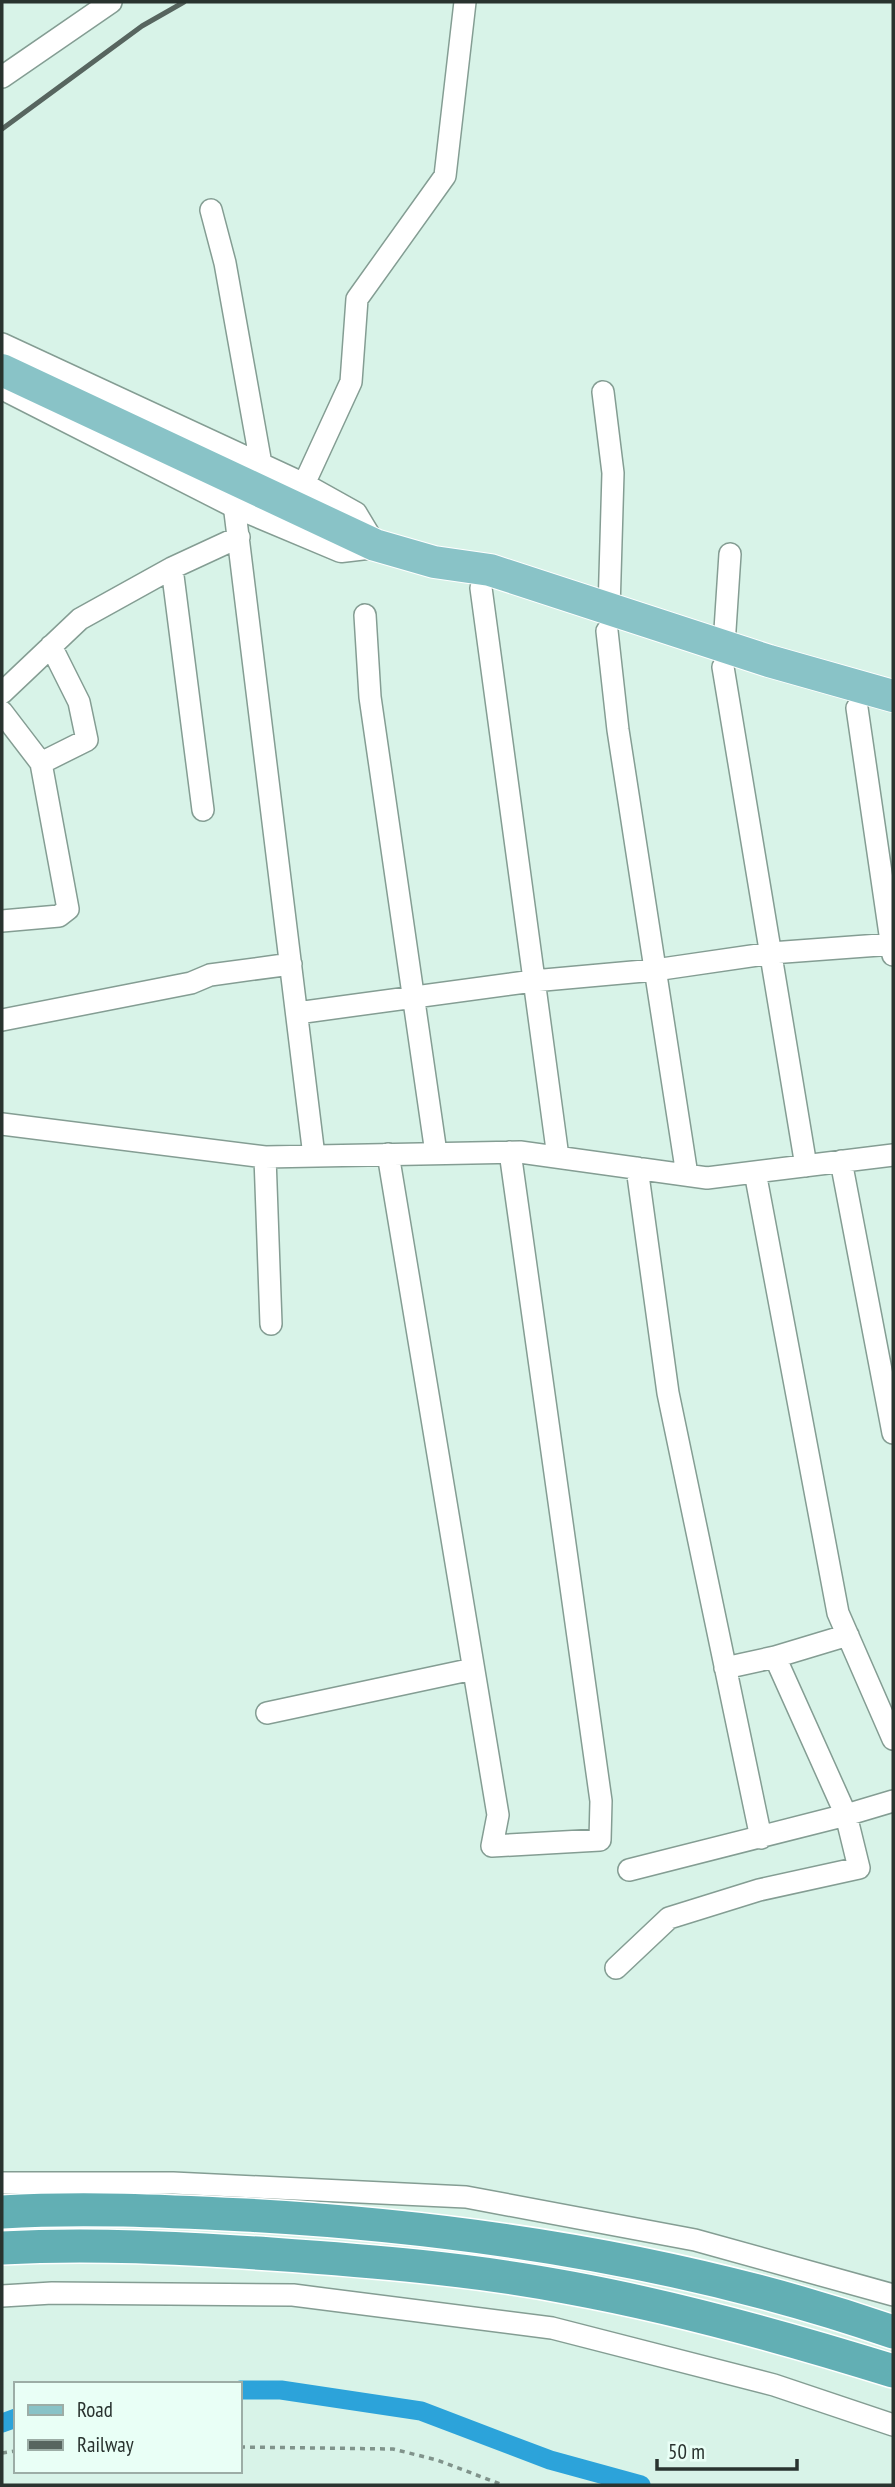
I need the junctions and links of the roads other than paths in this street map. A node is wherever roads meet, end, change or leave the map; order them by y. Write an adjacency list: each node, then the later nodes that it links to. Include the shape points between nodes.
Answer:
1 (111, 2): 3 (street)
2 (465, 2): 10 (street, via 446,176 356,299 351,382)
3 (2, 76)
4 (211, 210): 9 (street)
5 (2, 344): 9 (street)
6 (2, 370): 13 (main road)
7 (2, 386): 11 (street)
8 (603, 392): 19 (street, via 613,473)
9 (261, 464): 10 (street)
10 (303, 484): 13 (street, via 356,513)
11 (234, 504): 12 (street); 13 (street, via 341,550)
12 (239, 537): 16 (street); 32 (street)
13 (364, 540): 15 (main road)
14 (730, 554): 21 (street)
15 (434, 562): 17 (main road); 19 (main road, via 490,570)
16 (173, 568): 20 (street, via 80,619); 28 (street)
17 (481, 588): 19 (main road); 34 (street)
18 (365, 615): 35 (street, via 370,697)
19 (608, 620): 21 (main road); 33 (street, via 618,730)
20 (51, 646): 22 (street); 27 (street, via 79,702 87,740)
21 (723, 656): 23 (main road, via 769,661); 24 (main road); 31 (street)
22 (2, 693)
23 (893, 696)
24 (858, 708): 26 (main road); 30 (street)
25 (2, 712): 27 (street)
26 (893, 718)
27 (41, 764): 29 (street, via 68,909 59,916)
28 (203, 810)
29 (2, 921)
30 (893, 948): 31 (street)
31 (771, 953): 33 (street); 47 (street)
32 (291, 964): 36 (street); 37 (street, via 210,975 191,983)
33 (655, 970): 34 (street); 50 (street)
34 (533, 981): 35 (street); 45 (street)
35 (413, 996): 36 (street); 40 (street)
36 (297, 1013): 43 (street)
37 (2, 1020)
38 (2, 1124): 44 (street)
39 (510, 1152): 40 (street); 45 (street); 56 (street, via 601,1801 600,1840 492,1846 498,1815)
40 (436, 1153): 41 (street)
41 (388, 1154): 43 (street); 56 (street)
42 (893, 1155): 46 (street)
43 (314, 1156): 44 (street)
44 (265, 1157): 51 (street)
45 (558, 1157): 48 (street)
46 (841, 1161): 47 (street); 52 (street)
47 (806, 1166): 49 (street)
48 (636, 1168): 50 (street); 55 (street, via 668,1393)
49 (755, 1172): 50 (street, via 707,1178); 53 (street, via 838,1613)
50 (687, 1175)
51 (271, 1324)
52 (893, 1429)
53 (848, 1635): 54 (street); 58 (street)
54 (775, 1657): 55 (street); 60 (street)
55 (725, 1668): 61 (street)
56 (473, 1669): 57 (street)
57 (267, 1713)
58 (893, 1739)
59 (893, 1801): 60 (street)
60 (846, 1815): 61 (street); 63 (street, via 859,1868 759,1890 669,1918)
61 (761, 1838): 62 (street)
62 (629, 1870)
63 (616, 1968)
64 (2, 2183): 67 (street, via 173,2183 466,2197 695,2240)
65 (2, 2211): 69 (highway, via 158,2211 359,2222 492,2238 722,2282)
66 (2, 2248): 70 (highway, via 207,2249 476,2273 676,2310)
67 (893, 2295)
68 (2, 2296): 71 (street, via 293,2295 552,2328 774,2385)
69 (893, 2332)
70 (893, 2371)
71 (893, 2425)

